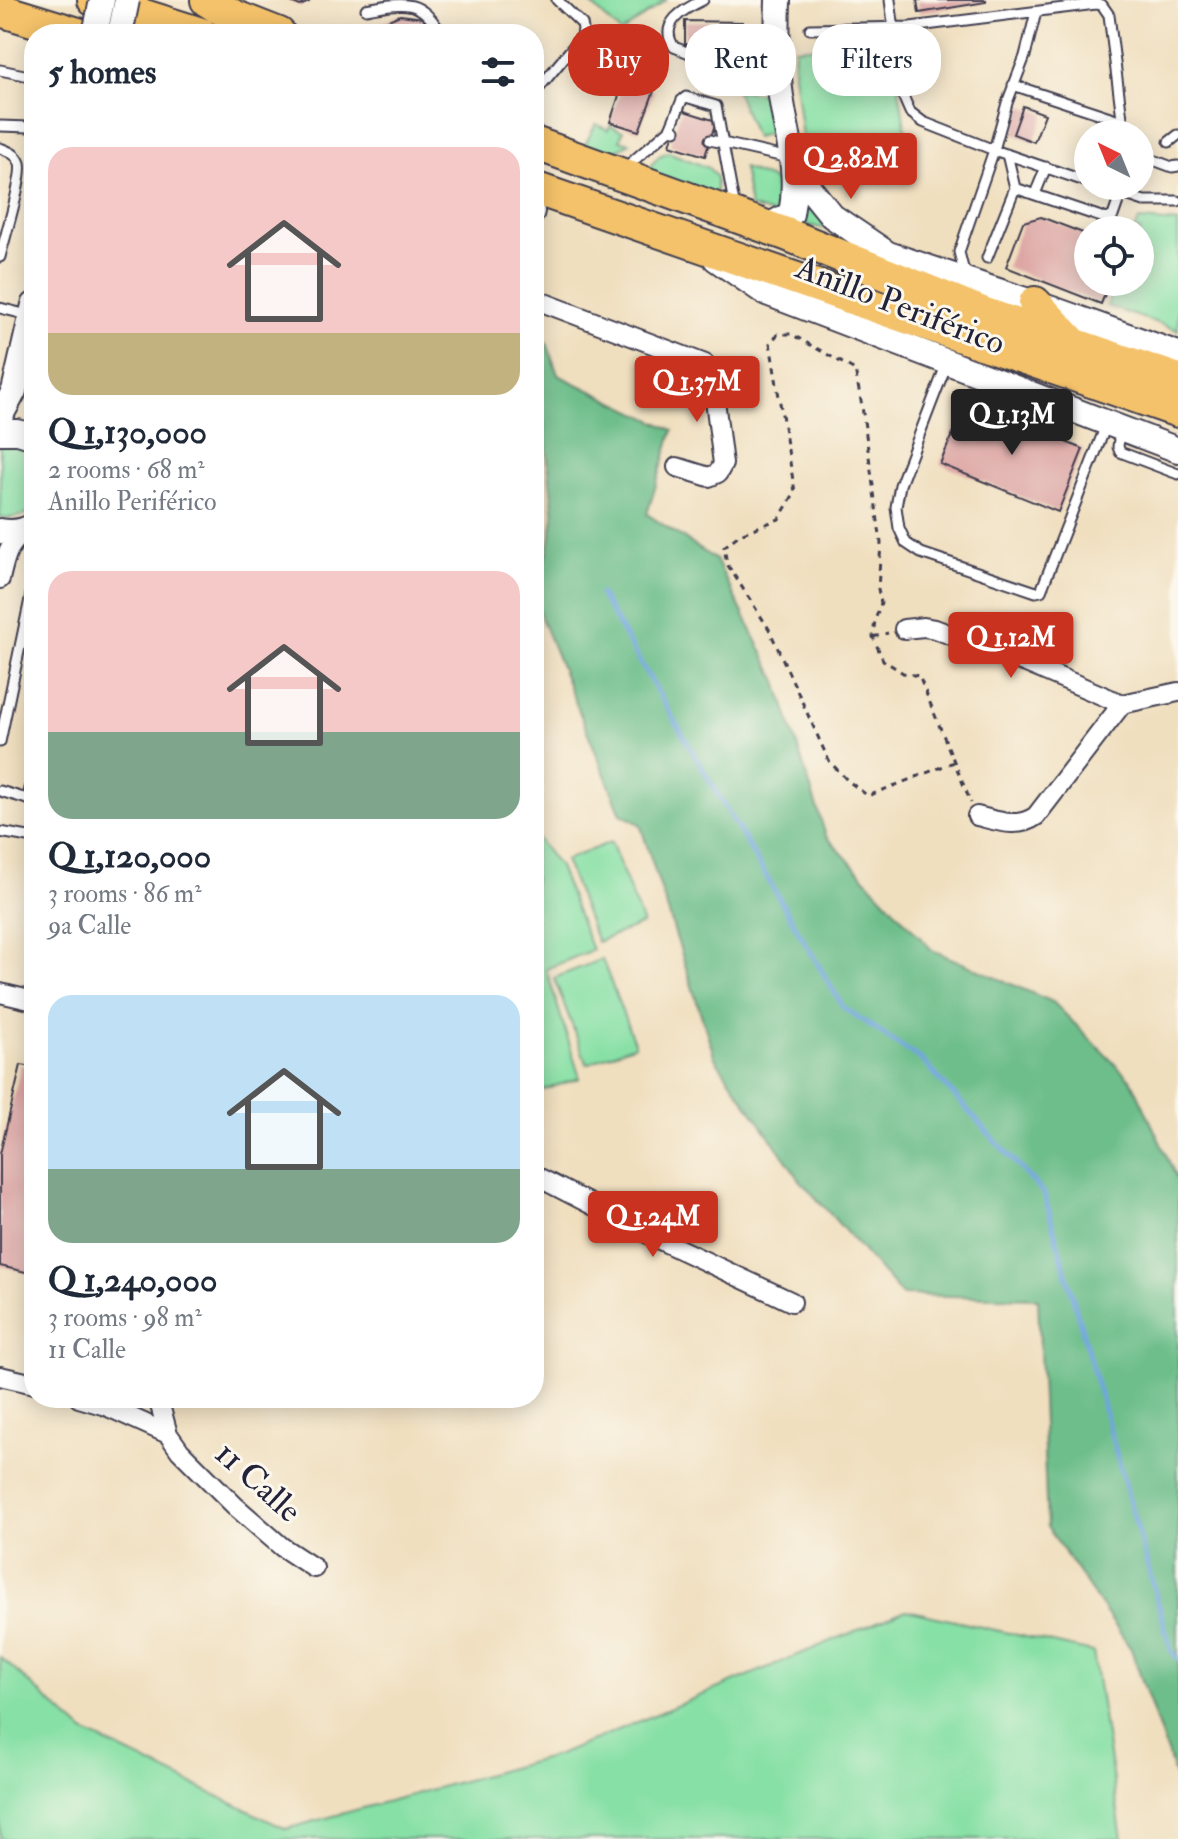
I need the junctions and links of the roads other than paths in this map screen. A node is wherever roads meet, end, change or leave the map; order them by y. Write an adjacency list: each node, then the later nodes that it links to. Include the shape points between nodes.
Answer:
1 (93, 0): 15 (highway)
2 (102, 0): 13 (street, bridge)
3 (127, 0): 14 (street, bridge)
4 (207, 0): 16 (highway)
5 (557, 0): 24 (lane, via 582,24 582,36)
6 (703, 0): 21 (lane, via 677,15 671,25 674,47)
7 (778, 0): 18 (street)
8 (890, 0): 19 (lane)
9 (366, 9): 17 (lane, via 416,2)
10 (0, 10): 12 (highway)
11 (1036, 12): 20 (lane); 25 (lane); 29 (lane, via 1102,5 1109,15)
12 (46, 24)
13 (97, 24)
14 (122, 24)
15 (169, 24)
16 (253, 24)
17 (437, 24)
18 (777, 24)
19 (893, 24)
20 (930, 24)
21 (685, 51)
22 (0, 70): 23 (lane)
23 (24, 75)
24 (544, 82)
25 (1013, 85): 28 (lane); 38 (lane)
26 (781, 96): 41 (street)
27 (903, 96): 38 (lane, via 910,112 923,122)
28 (1119, 120)
29 (1122, 120)
30 (2, 126): 31 (lane); 37 (lane)
31 (24, 127)
32 (1178, 135): 34 (lane)
33 (710, 140): 35 (lane)
34 (1169, 142)
35 (722, 143): 41 (lane); 44 (lane, via 714,103 686,97 672,130); 52 (lane)
36 (544, 145): 44 (highway, Anillo Periférico)
37 (0, 148): 56 (lane, via 20,162 20,177)
38 (994, 150): 39 (lane); 58 (lane, via 959,252)
39 (1007, 154): 43 (lane); 46 (lane)
40 (1154, 160): 42 (lane)
41 (794, 164): 53 (street, via 791,214); 55 (street, Anillo Periférico, via 832,216)
42 (1178, 166)
43 (1046, 167): 45 (lane); 47 (lane)
44 (618, 174): 52 (highway, Anillo Periférico)
45 (1074, 177)
46 (1015, 188): 47 (lane); 57 (lane)
47 (1035, 194): 48 (lane, via 1107,219)
48 (1119, 200)
49 (1141, 200): 50 (lane)
50 (1178, 201)
51 (544, 210): 54 (highway, via 611,233)
52 (736, 217): 53 (highway, Anillo Periférico)
53 (776, 231): 55 (highway); 63 (highway, Anillo Periférico)
54 (686, 241): 66 (street, Anillo Periférico, via 764,292); 68 (highway, Anillo Periférico)
55 (888, 254): 58 (street, Anillo Periférico)
56 (0, 257)
57 (987, 258)
58 (973, 282): 60 (street, Anillo Periférico)
59 (544, 303): 74 (street, via 705,364 712,376 723,464 709,477)
60 (1035, 303): 63 (highway); 65 (street, Anillo Periférico)
61 (0, 308): 62 (lane)
62 (24, 310)
63 (1075, 345): 67 (highway, Anillo Periférico)
64 (24, 349): 69 (street, via 14,391)
65 (1178, 354)
66 (947, 363): 70 (street, Anillo Periférico); 70 (lane, via 896,507 906,543 921,553 1041,591)
67 (1178, 380)
68 (1169, 406)
69 (0, 417)
70 (1114, 426): 73 (street, Anillo Periférico); 75 (lane, via 1120,452)
71 (0, 432): 72 (street)
72 (24, 434)
73 (1178, 450)
74 (677, 467)
75 (1178, 474)
76 (24, 529): 77 (street)
77 (0, 531)
78 (24, 533): 79 (street, via 10,544)
79 (0, 579)
80 (904, 629): 83 (street, via 935,629)
81 (24, 638): 84 (lane)
82 (1178, 692): 83 (street)
83 (1122, 704): 87 (street, via 1036,816 1018,824)
84 (0, 742)
85 (0, 791): 86 (lane)
86 (24, 798)
87 (977, 816)
88 (0, 832): 89 (lane)
89 (24, 836)
90 (0, 993): 91 (street)
91 (24, 999)
92 (544, 1180): 93 (street)
93 (792, 1302)
94 (0, 1376): 95 (street)
95 (24, 1382)
96 (124, 1408): 98 (street, 11 Calle)
97 (161, 1408): 98 (street, 11 Calle)
98 (168, 1434): 99 (street, 11 Calle, via 235,1506)
99 (314, 1568)

